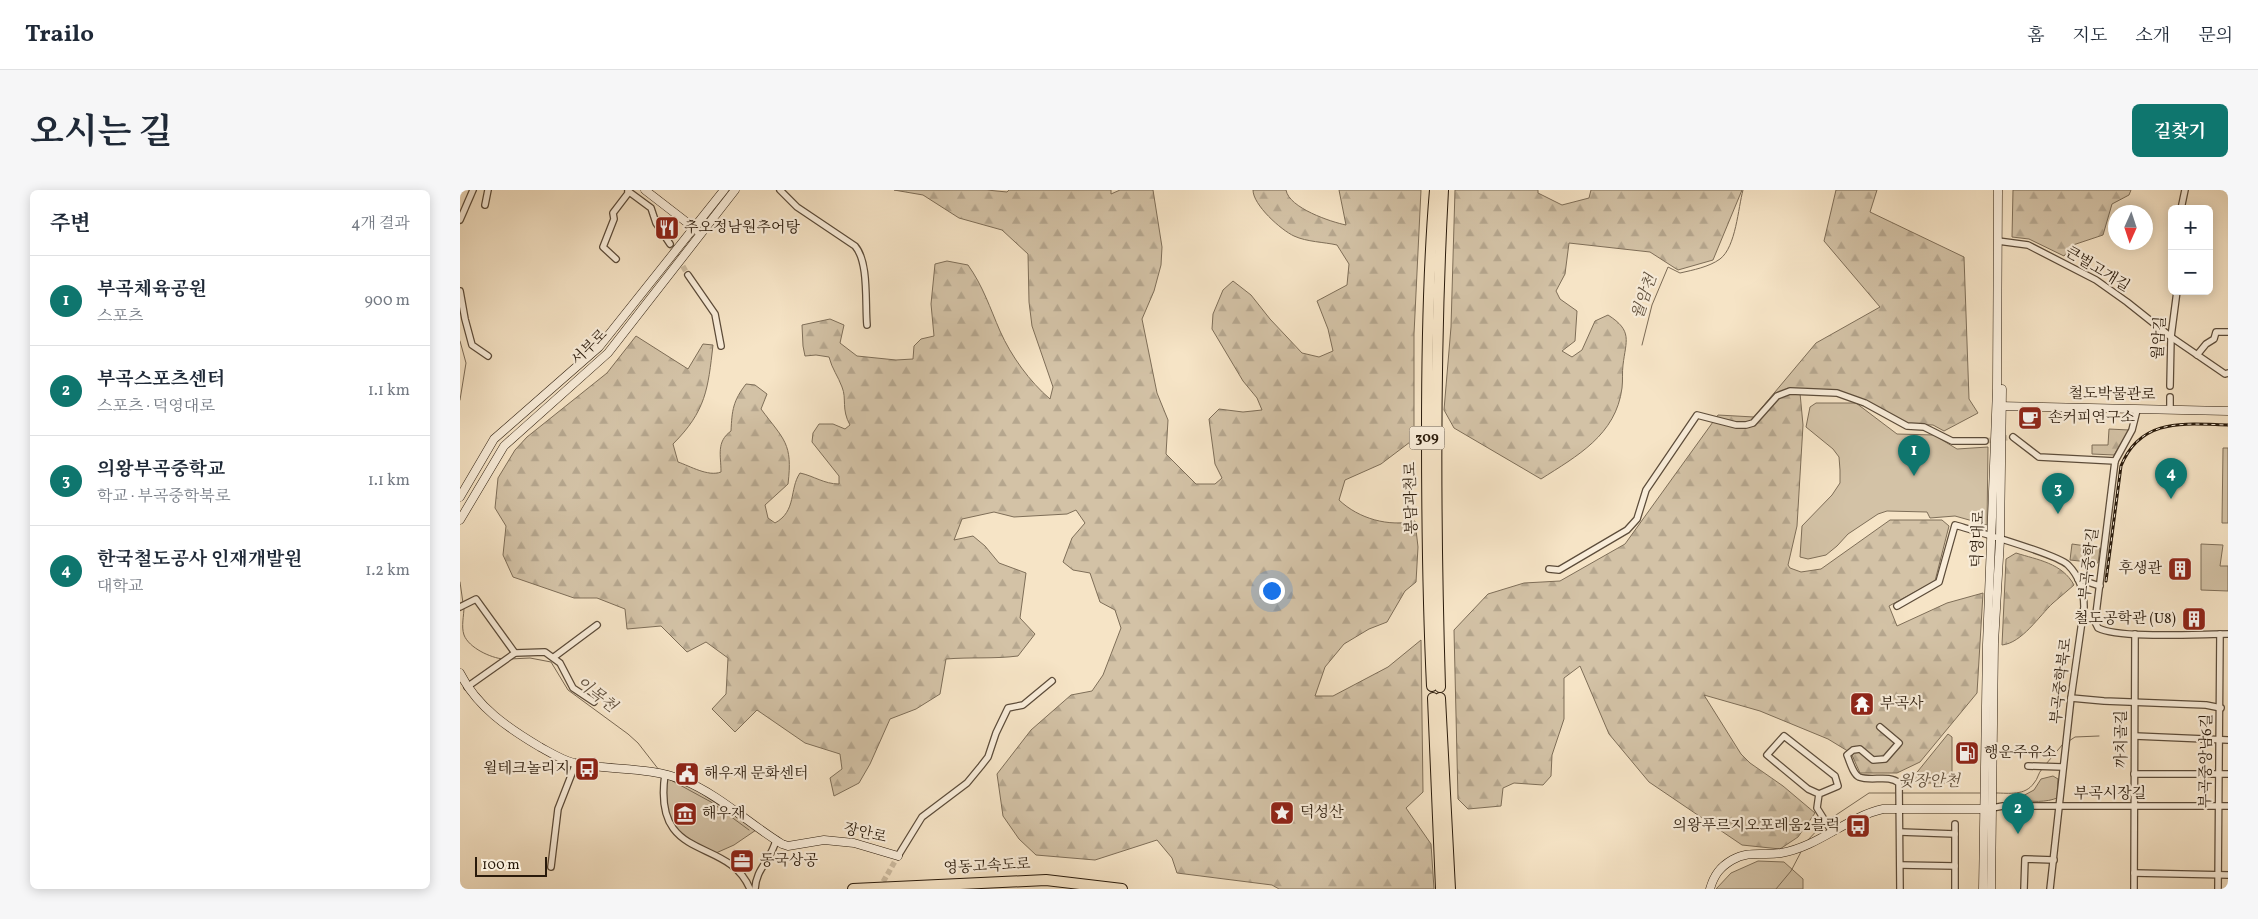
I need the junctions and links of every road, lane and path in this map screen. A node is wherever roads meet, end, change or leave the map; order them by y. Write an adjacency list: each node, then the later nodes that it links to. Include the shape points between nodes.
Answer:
1 (473, 190): 15 (street)
2 (488, 190): 13 (street)
3 (644, 190): 16 (street)
4 (724, 190): 16 (street, 서부로)
5 (735, 190): 17 (street, 서부로)
6 (780, 190): 24 (street, via 797,207 860,251 864,267)
7 (1435, 190): 8 (highway, 봉담과천로 / 309, via 1427,332 1429,602 1436,686 1437,333)
8 (1443, 190)
9 (1998, 190): 18 (street, 덕영대로)
10 (2003, 190): 18 (street, 덕영대로)
11 (2185, 190): 14 (street)
12 (628, 191): 19 (street, via 651,208 656,223); 20 (street, via 613,213 614,219 603,247)
13 (485, 205)
14 (2182, 205)
15 (460, 220)
16 (694, 228): 17 (street); 40 (street, 서부로, via 599,348 494,439)
17 (701, 234): 41 (street, 서부로, via 608,353 504,446)
18 (2000, 242): 26 (street, 큰벌고개길, via 2028,245 2096,280); 33 (street, 덕영대로)
19 (670, 244)
20 (616, 259)
21 (688, 276): 27 (street, via 715,314)
22 (460, 291): 29 (street, via 472,345)
23 (2176, 295): 26 (street, 월암길)
24 (866, 325)
25 (2228, 332): 28 (street, via 2216,332 2214,339)
26 (2171, 338): 28 (street, 큰벌고개길); 31 (street, 월암길)
27 (721, 346)
28 (2197, 354): 30 (street, 큰벌고개길)
29 (488, 356)
30 (2228, 373)
31 (2170, 386)
32 (2170, 398): 35 (street)
33 (1999, 406): 34 (street, 철도박물관로); 42 (street, 덕영대로)
34 (2137, 410): 35 (street, 철도박물관로); 39 (street, 부곡중학길, via 2132,430)
35 (2170, 410): 36 (street, 철도박물관로)
36 (2228, 411)
37 (2013, 437): 39 (street, via 2039,457)
38 (1985, 441): 43 (street, via 1952,440 1924,427 1907,426 1837,393 1790,391 1777,396 1753,423 1746,425 1697,415 1646,490 1637,519 1627,530 1559,570)
39 (2116, 461): 45 (street, 부곡중학길)
40 (460, 497)
41 (460, 520)
42 (1997, 538): 44 (street, via 2067,564); 46 (street, via 1955,525 1939,582); 74 (street, 덕영대로, via 1987,645)
43 (1549, 569)
44 (2078, 579): 45 (street); 57 (street, 부곡중학북로, via 2084,592 2084,607)
45 (2100, 586): 49 (street, 부곡중학길, via 2095,622 2098,628 2104,632)
46 (1897, 606)
47 (460, 607): 52 (street, via 476,599)
48 (597, 626): 53 (street)
49 (2135, 634): 50 (street, 부곡중학길); 59 (street, 까치골길)
50 (2220, 634): 51 (street, 부곡중학길); 60 (street, 부곡중앙남6길)
51 (2228, 634)
52 (515, 653): 53 (street, via 545,652); 56 (street)
53 (554, 657): 58 (street, via 573,688)
54 (460, 673): 56 (street, 장안로)
55 (1052, 682): 84 (street, 장안로, via 1023,705 1008,708 988,757 967,783 922,817)
56 (467, 687): 65 (street, 장안로, via 505,725 550,752)
57 (2071, 698): 59 (street, 까치골길); 67 (street, 부곡중학북로, via 2065,754)
58 (594, 702)
59 (2135, 703): 60 (street, 까치골길, via 2206,704); 62 (street, 까치골길)
60 (2221, 708): 63 (street, 부곡중앙남6길)
61 (1880, 726): 73 (street, via 1899,743 1885,759 1873,760 1860,750 1853,750 1847,755 1854,772 1860,777 1894,779 1899,783)
62 (2135, 736): 63 (street); 69 (street, 까치골길)
63 (2221, 740): 64 (street); 70 (street, 부곡중앙남6길)
64 (2228, 740)
65 (576, 763): 68 (street, 장안로); 88 (street, via 558,809)
66 (2028, 766): 67 (street)
67 (2060, 767): 75 (street)
68 (665, 774): 83 (street, 장안로, via 699,788); 92 (street, via 665,802 673,830 683,839 740,870)
69 (2134, 774): 70 (street); 76 (street, 까치골길)
70 (2220, 774): 71 (street); 77 (street, 부곡중앙남6길)
71 (2228, 774)
72 (1819, 794): 72 (street, via 1838,786 1835,776 1784,736 1767,755 1808,789); 80 (street, via 1817,808)
73 (1900, 806): 74 (street); 80 (street, via 1867,813); 81 (street)
74 (1989, 806): 75 (street, 부곡시장길); 101 (street, 덕영대로); 102 (street, 덕영대로)
75 (2060, 806): 76 (street, 부곡시장길); 85 (street)
76 (2134, 806): 77 (street, 부곡시장길); 89 (street, 까치골길)
77 (2219, 806): 78 (street, 부곡시장길); 90 (street, 부곡중앙남6길)
78 (2228, 806)
79 (1956, 824): 82 (street)
80 (1830, 829): 98 (street, via 1813,842 1792,850 1744,854 1717,872)
81 (1900, 832): 82 (street); 86 (street)
82 (1955, 834): 87 (street)
83 (776, 840): 84 (street, 장안로, via 788,846 824,840); 93 (street, via 773,854 760,870)
84 (898, 856)
85 (2054, 860): 103 (street, via 2024,860); 104 (street)
86 (1900, 865): 87 (street); 99 (street)
87 (1955, 866): 100 (street)
88 (551, 867)
89 (2134, 873): 90 (street); 105 (street, 까치골길)
90 (2218, 875): 91 (street); 106 (street, 부곡중앙남6길)
91 (2228, 875)
92 (750, 889)
93 (755, 889)
94 (853, 889): 95 (highway, 영동고속도로, via 1046,880)
95 (1122, 889)
96 (1441, 889): 97 (highway, via 1437,698)
97 (1450, 889)
98 (1710, 889)
99 (1900, 889)
100 (1955, 889)
101 (1983, 889)
102 (1991, 889)
103 (2024, 889)
104 (2050, 889)
105 (2134, 889)
106 (2218, 889)

